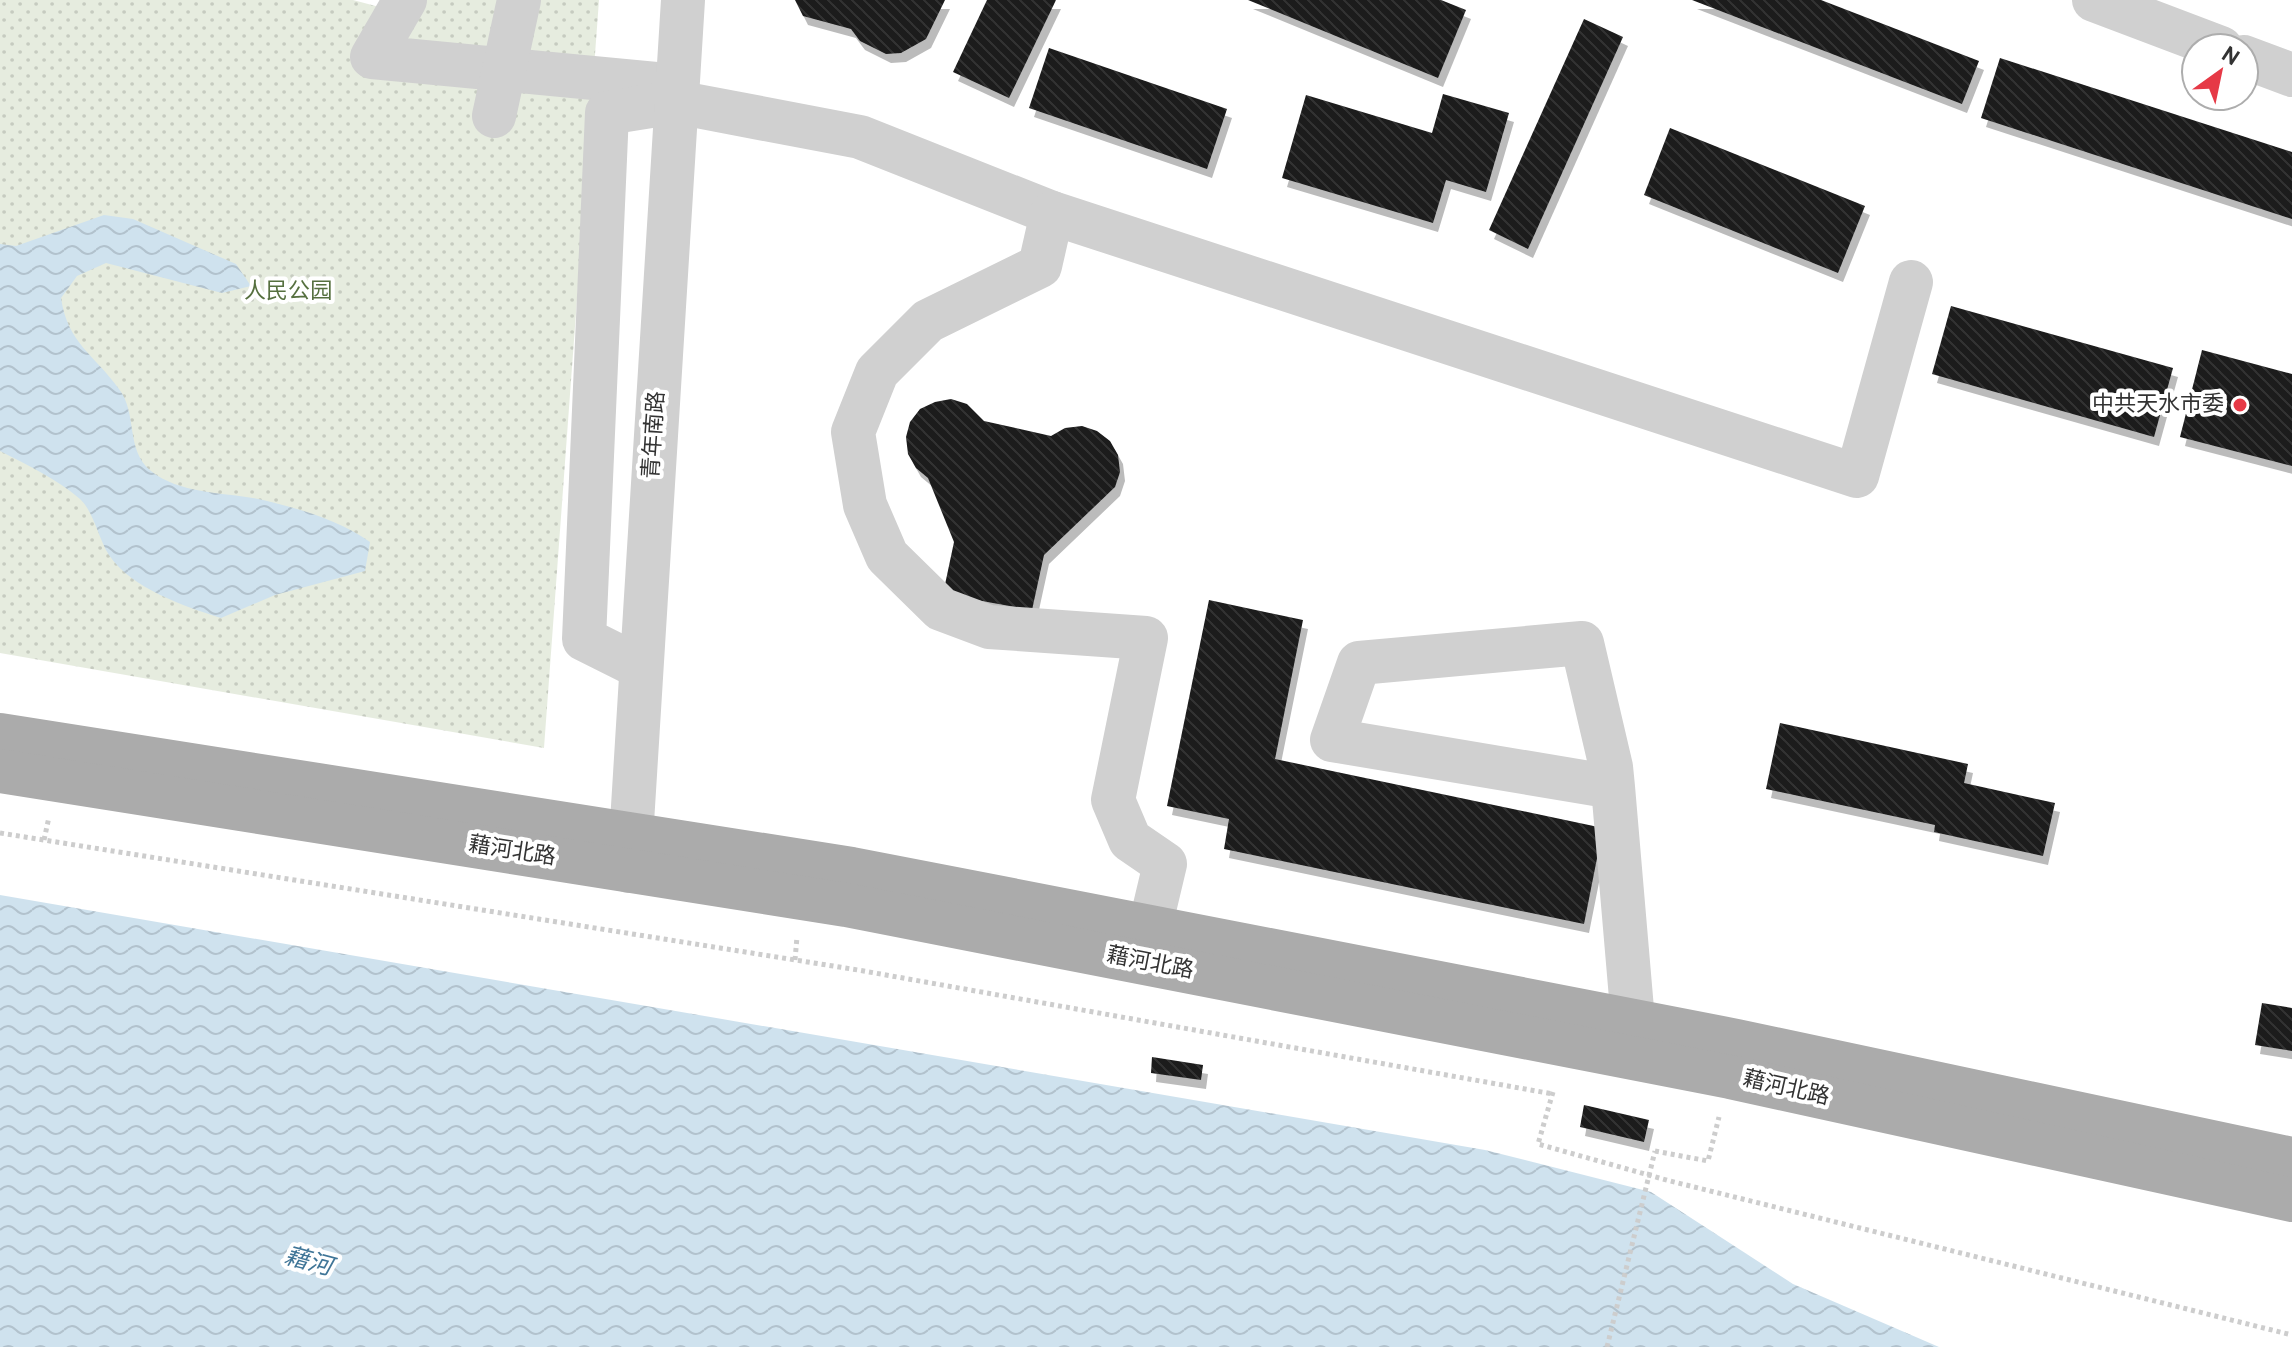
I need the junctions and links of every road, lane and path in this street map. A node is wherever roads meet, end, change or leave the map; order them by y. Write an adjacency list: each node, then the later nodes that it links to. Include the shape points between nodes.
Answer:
1 (405, 0): 7 (street, via 372,57)
2 (519, 0): 7 (street)
3 (683, 0): 9 (street, 青年南路)
4 (2094, 0): 5 (street)
5 (2180, 33)
6 (2260, 63): 8 (street)
7 (503, 70): 9 (street); 10 (street)
8 (2292, 75)
9 (677, 94): 11 (street, via 860,137); 13 (street, 青年南路); 13 (street, via 607,113 584,639)
10 (494, 116)
11 (1052, 213): 12 (street, via 1857,476); 19 (street, via 1040,266 928,321 877,372 853,432 875,533 887,556 941,609 989,627 1146,638 1113,800 1130,840 1165,864)
12 (1911, 282)
13 (640, 667): 18 (street, 青年南路)
14 (0, 735): 18 (main road, 藉河北路)
15 (0, 771): 18 (main road, 藉河北路)
16 (1613, 787): 16 (street, via 1582,643 1359,663 1332,740); 20 (street)
17 (0, 833): 22 (path, via 858,970)
18 (629, 853): 19 (main road, 藉河北路, via 852,869); 21 (main road, 藉河北路, via 846,905)
19 (1150, 927): 20 (main road, 藉河北路)
20 (1633, 1021): 23 (main road, 藉河北路)
21 (1567, 1045): 22 (path); 25 (main road, 藉河北路)
22 (1553, 1094): 26 (path, via 1538,1144)
23 (2292, 1159)
24 (1708, 1161): 27 (path, bridge, via 1655,1151)
25 (2292, 1200)
26 (2292, 1335)
27 (1607, 1347)

